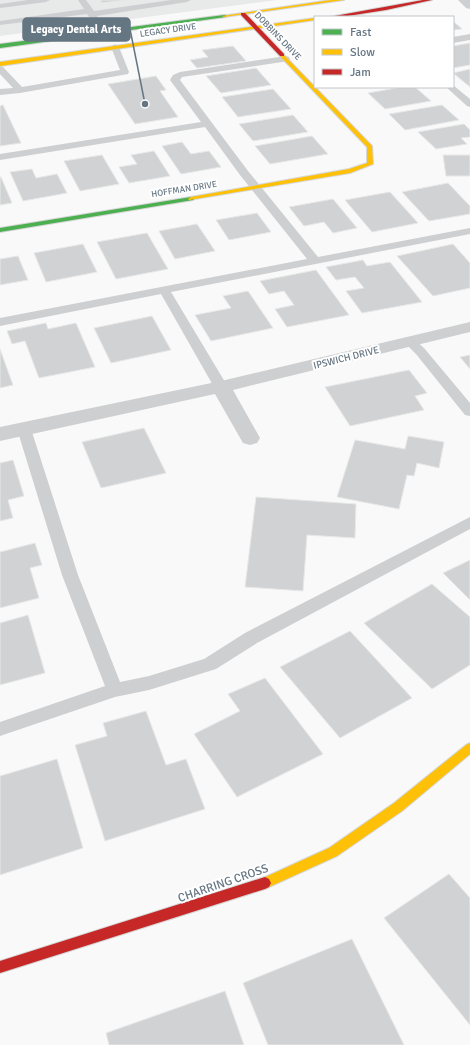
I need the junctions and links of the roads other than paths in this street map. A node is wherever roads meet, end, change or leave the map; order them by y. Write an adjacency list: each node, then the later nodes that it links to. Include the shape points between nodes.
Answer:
1 (46, 0): 8 (lane)
2 (82, 0): 9 (lane)
3 (186, 0): 9 (lane)
4 (342, 0): 10 (street, LEGACY DRIVE)
5 (430, 0): 11 (street)
6 (464, 0): 7 (street)
7 (470, 5)
8 (0, 6)
9 (90, 13): 13 (lane); 15 (lane)
10 (243, 14): 14 (street, DOBBINS DRIVE); 15 (street, LEGACY DRIVE)
11 (338, 16)
12 (314, 19): 14 (street, LEGACY DRIVE)
13 (0, 23)
14 (257, 28): 19 (street, LEGACY DRIVE); 20 (street, DOBBINS DRIVE)
15 (103, 32): 18 (street, LEGACY DRIVE); 19 (street)
16 (470, 37): 17 (lane)
17 (454, 40)
18 (0, 46)
19 (115, 47): 21 (street, LEGACY DRIVE); 24 (lane, via 125,72)
20 (286, 59): 27 (lane, via 176,77 175,80); 29 (street, DOBBINS DRIVE, via 370,146)
21 (0, 64)
22 (0, 69): 24 (lane)
23 (452, 88): 26 (lane)
24 (20, 90): 25 (lane)
25 (0, 92)
26 (470, 104)
27 (208, 124): 28 (lane); 30 (lane)
28 (0, 157)
29 (370, 164): 30 (street, HOFFMAN DRIVE, via 350,171)
30 (256, 188): 31 (street, HOFFMAN DRIVE); 33 (lane)
31 (0, 230)
32 (470, 231): 33 (lane)
33 (315, 261): 34 (lane)
34 (164, 290): 35 (lane); 38 (lane)
35 (0, 322)
36 (470, 327): 37 (street, IPSWICH DRIVE)
37 (409, 342): 38 (street, IPSWICH DRIVE); 39 (lane, via 420,351)
38 (221, 387): 40 (street, IPSWICH DRIVE); 42 (street)
39 (470, 412)
40 (24, 429): 41 (street, IPSWICH DRIVE); 44 (lane, via 70,575)
41 (0, 434)
42 (250, 438)
43 (470, 522): 44 (lane, via 251,638 210,664 150,683)
44 (114, 690): 45 (lane)
45 (0, 729)
46 (470, 748): 47 (street, CHARRING CROSS, via 398,807 333,852 259,886)
47 (0, 967)

